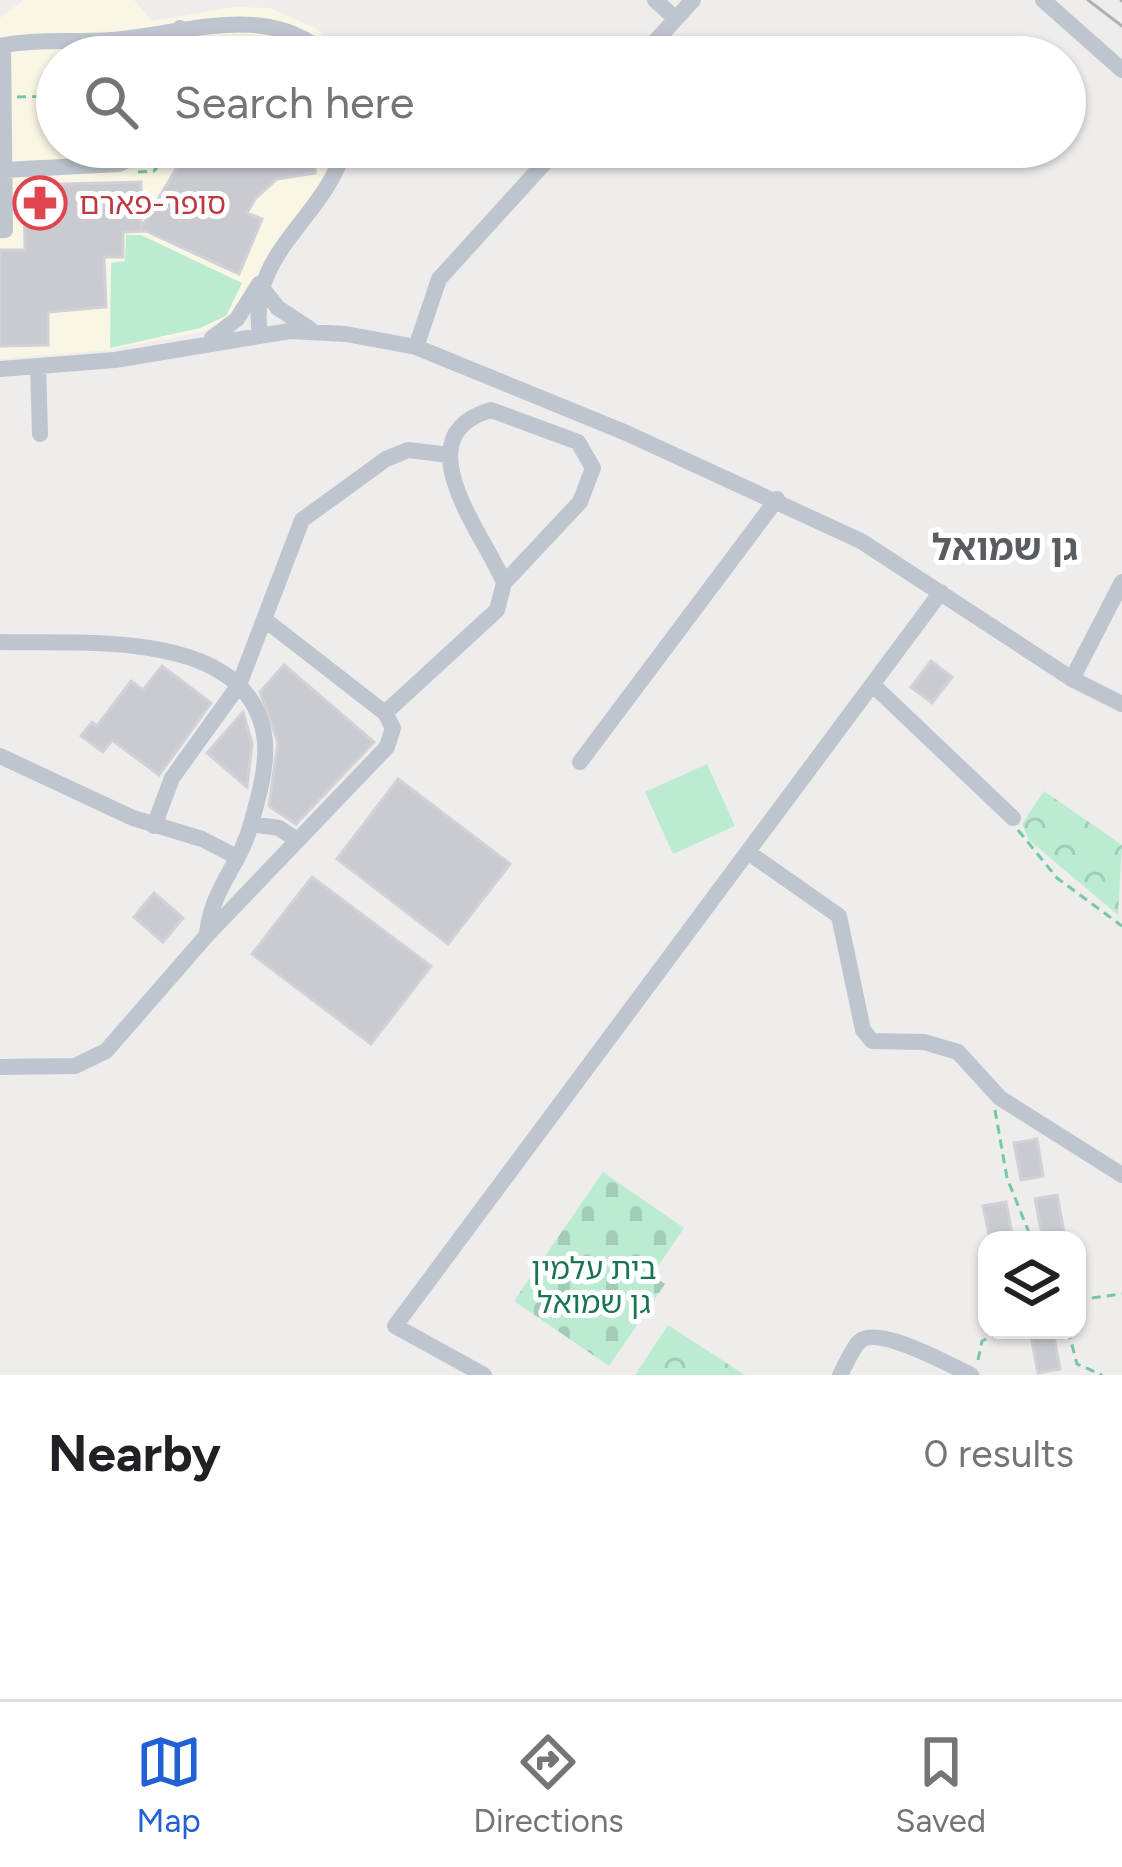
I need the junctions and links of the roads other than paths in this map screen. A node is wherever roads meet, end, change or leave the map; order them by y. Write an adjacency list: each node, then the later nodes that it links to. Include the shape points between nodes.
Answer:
1 (655, 0): 4 (street)
2 (693, 0): 4 (street)
3 (1043, 0): 10 (street)
4 (676, 19): 9 (street)
5 (180, 28): 6 (street); 7 (street); 8 (street, via 238,18 277,22)
6 (135, 36)
7 (181, 36)
8 (304, 36)
9 (660, 36)
10 (1084, 36)
11 (1086, 38): 14 (street)
12 (36, 44): 13 (street)
13 (2, 46): 18 (street)
14 (1122, 70)
15 (43, 168): 18 (street)
16 (335, 168): 20 (street)
17 (540, 168): 24 (street, via 439,279)
18 (5, 170): 19 (street)
19 (0, 230)
20 (260, 284): 21 (street, via 278,308); 22 (street); 23 (street, via 237,319)
21 (314, 331): 22 (street); 24 (street)
22 (260, 334): 23 (street)
23 (201, 344): 25 (street)
24 (416, 347): 29 (street)
25 (38, 366): 26 (street); 27 (street)
26 (0, 369)
27 (40, 434)
28 (449, 455): 31 (street, via 458,496); 31 (street, via 460,430 491,410 587,448 593,468 580,502); 33 (street, via 408,450 314,508 302,520)
29 (777, 500): 32 (street); 41 (street)
30 (1122, 582): 35 (street)
31 (504, 583): 39 (street, via 496,610)
32 (940, 592): 35 (street); 37 (street)
33 (264, 620): 36 (street); 39 (street)
34 (0, 642): 36 (street, via 168,652 206,661)
35 (1072, 679): 38 (street)
36 (239, 685): 43 (street, via 265,741); 44 (street, via 172,778)
37 (873, 685): 42 (street); 46 (street)
38 (1122, 704)
39 (386, 713): 45 (street, via 393,728 387,747)
40 (0, 756): 44 (street)
41 (580, 762)
42 (1013, 818)
43 (251, 824): 45 (street); 47 (street)
44 (154, 826): 47 (street)
45 (297, 840): 48 (street)
46 (749, 853): 50 (street, via 839,916 872,1041 958,1052 992,1091); 51 (street, via 395,1326)
47 (236, 857): 48 (street, via 214,892)
48 (207, 934): 49 (street, via 106,1051 75,1066)
49 (0, 1067)
50 (1122, 1175)
51 (484, 1375)
52 (840, 1375): 53 (street, via 859,1342 885,1336)
53 (974, 1375)

